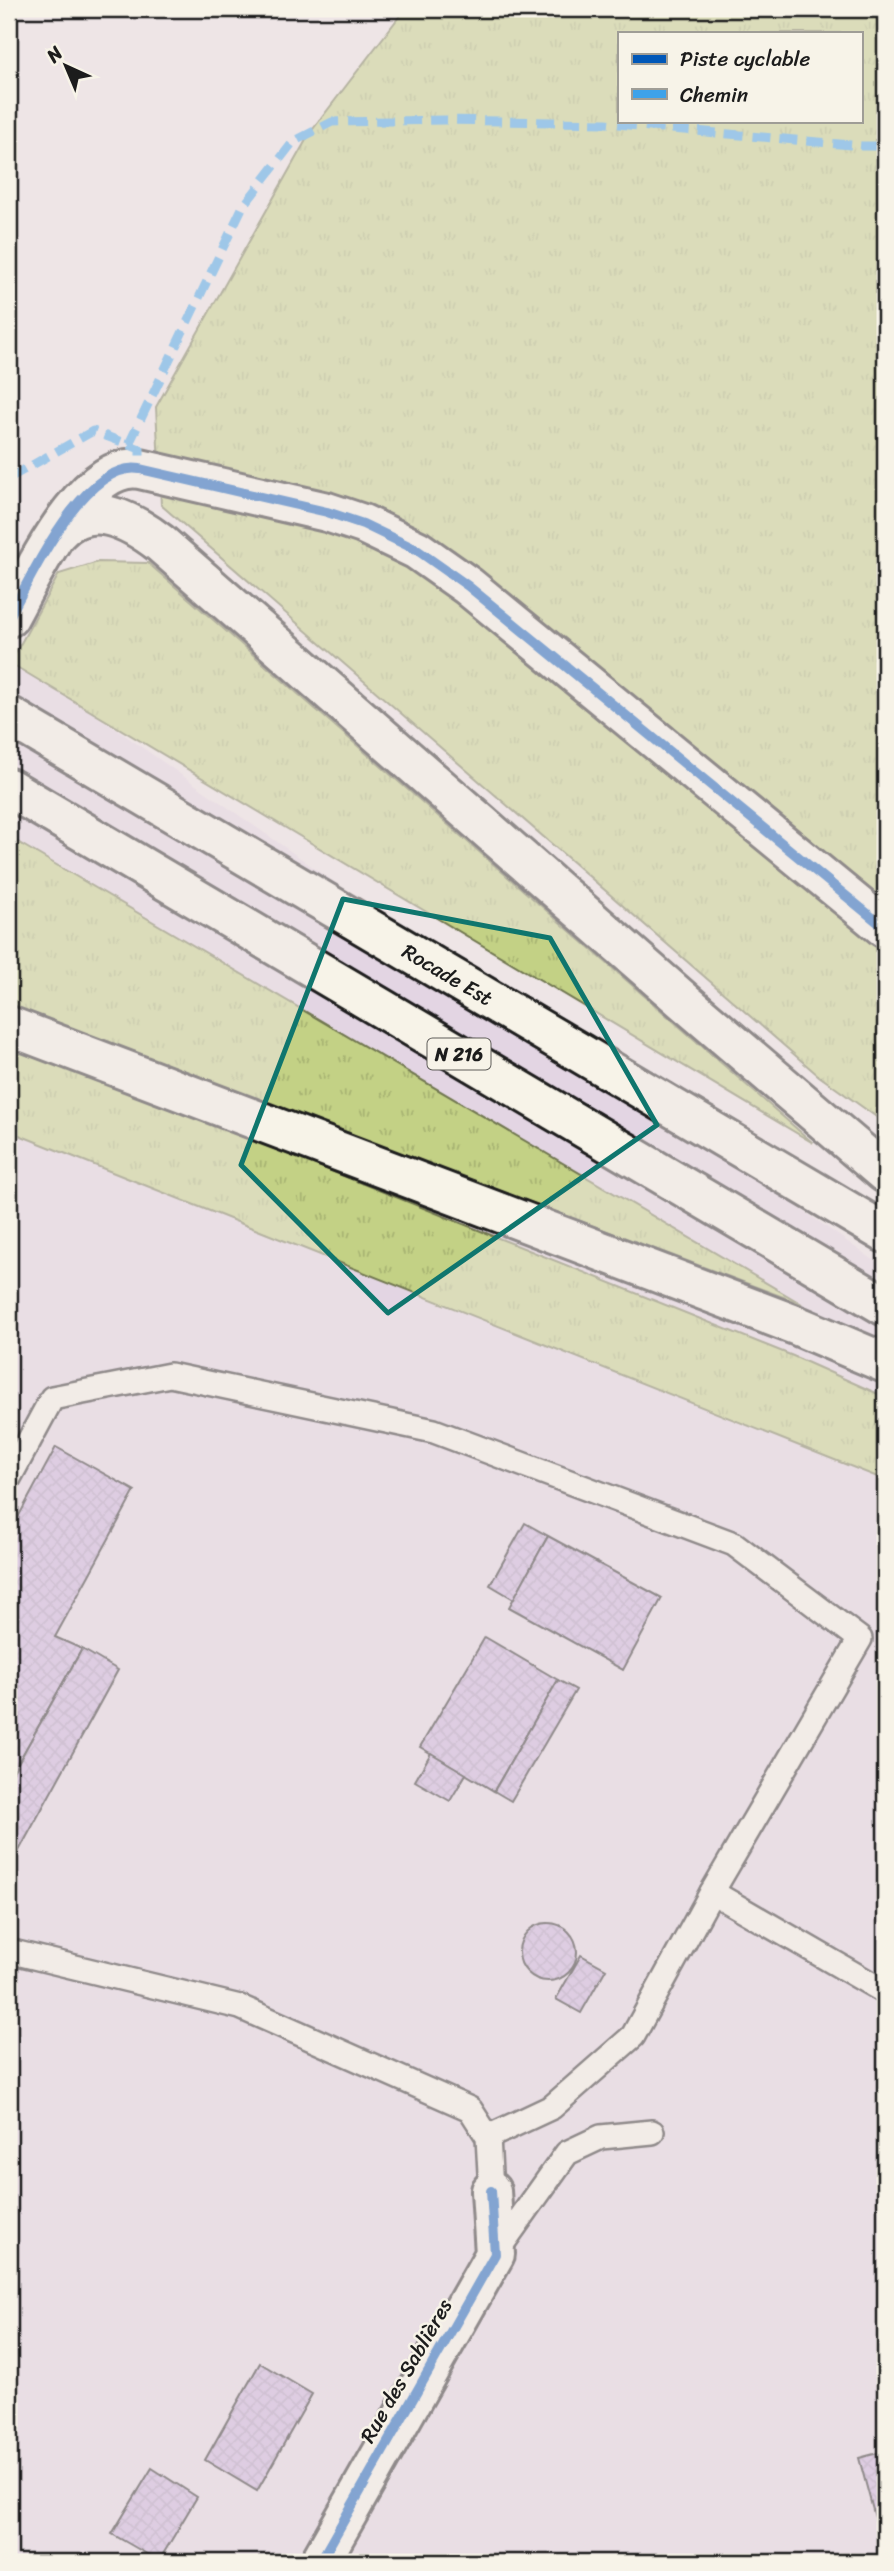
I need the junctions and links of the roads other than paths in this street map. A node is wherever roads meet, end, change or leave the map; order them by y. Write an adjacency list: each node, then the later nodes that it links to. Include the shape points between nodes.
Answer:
1 (58, 532): 2 (main road); 5 (main road, via 99,482 117,471 134,468 327,512 393,536 468,586); 7 (main road, via 71,519 99,514 128,522 160,543)
2 (9, 617)
3 (9, 716): 8 (main road, Rocade Est)
4 (21, 795): 9 (main road, N 216)
5 (885, 928)
6 (9, 1026): 10 (main road)
7 (885, 1172)
8 (885, 1233)
9 (885, 1306)
10 (885, 1363)
11 (9, 1478): 12 (lane, via 52,1398 170,1376 434,1431 734,1545 860,1639)
12 (712, 1892): 14 (lane); 16 (lane, via 633,2036 552,2107)
13 (9, 1951): 16 (lane, via 240,2007 470,2109)
14 (885, 1993)
15 (652, 2132): 18 (lane, via 601,2137 567,2152)
16 (488, 2137): 17 (lane)
17 (491, 2191): 18 (main road)
18 (495, 2254): 19 (main road, Rue des Sablières)
19 (320, 2562)

